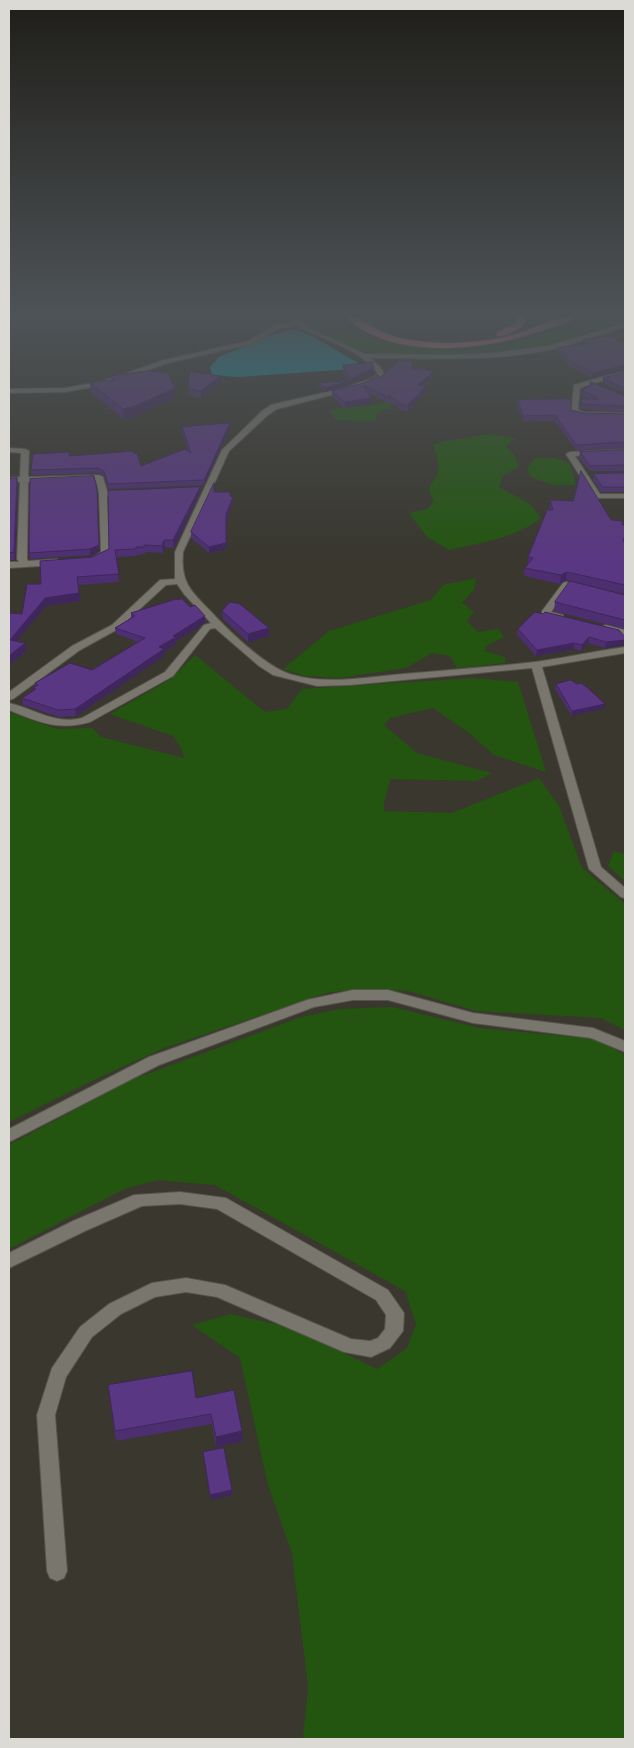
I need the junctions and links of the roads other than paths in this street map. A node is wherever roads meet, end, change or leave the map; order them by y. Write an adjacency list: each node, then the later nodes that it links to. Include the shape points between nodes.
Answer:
1 (310, 398): 15 (street, via 264,413 226,450 202,489 178,552)
2 (575, 398): 3 (street, via 574,411)
3 (625, 415)
4 (9, 450): 7 (street, via 25,451)
5 (625, 451): 10 (street, via 570,454 589,476 597,496)
6 (9, 480): 7 (street)
7 (25, 480): 9 (street, via 99,477); 13 (street, via 22,559)
8 (131, 492): 9 (street)
9 (103, 494): 11 (street, via 106,553 93,560)
10 (625, 496)
11 (84, 560)
12 (64, 562): 13 (street)
13 (25, 564): 14 (street)
14 (9, 565)
15 (180, 582): 18 (street); 23 (street, via 164,582 115,627 76,648)
16 (592, 591): 17 (street, via 566,585 545,613)
17 (572, 620)
18 (217, 624): 22 (street, via 276,673 317,683); 24 (street, via 206,627 169,674 86,720 60,724)
19 (599, 626): 20 (street)
20 (625, 633)
21 (625, 650): 22 (street)
22 (536, 665): 25 (street, via 595,868)
23 (9, 697)
24 (9, 706)
25 (625, 894)
26 (625, 1046): 27 (street, via 593,1033 473,1018 388,995 353,996 312,1003 154,1061)
27 (9, 1136)
28 (9, 1261): 29 (street, via 78,1226 140,1200 180,1198 220,1203 382,1295 395,1313 394,1331 384,1343 371,1349 350,1347 218,1290 186,1285 152,1290 115,1309 86,1332 58,1374 46,1415)
29 (57, 1571)

